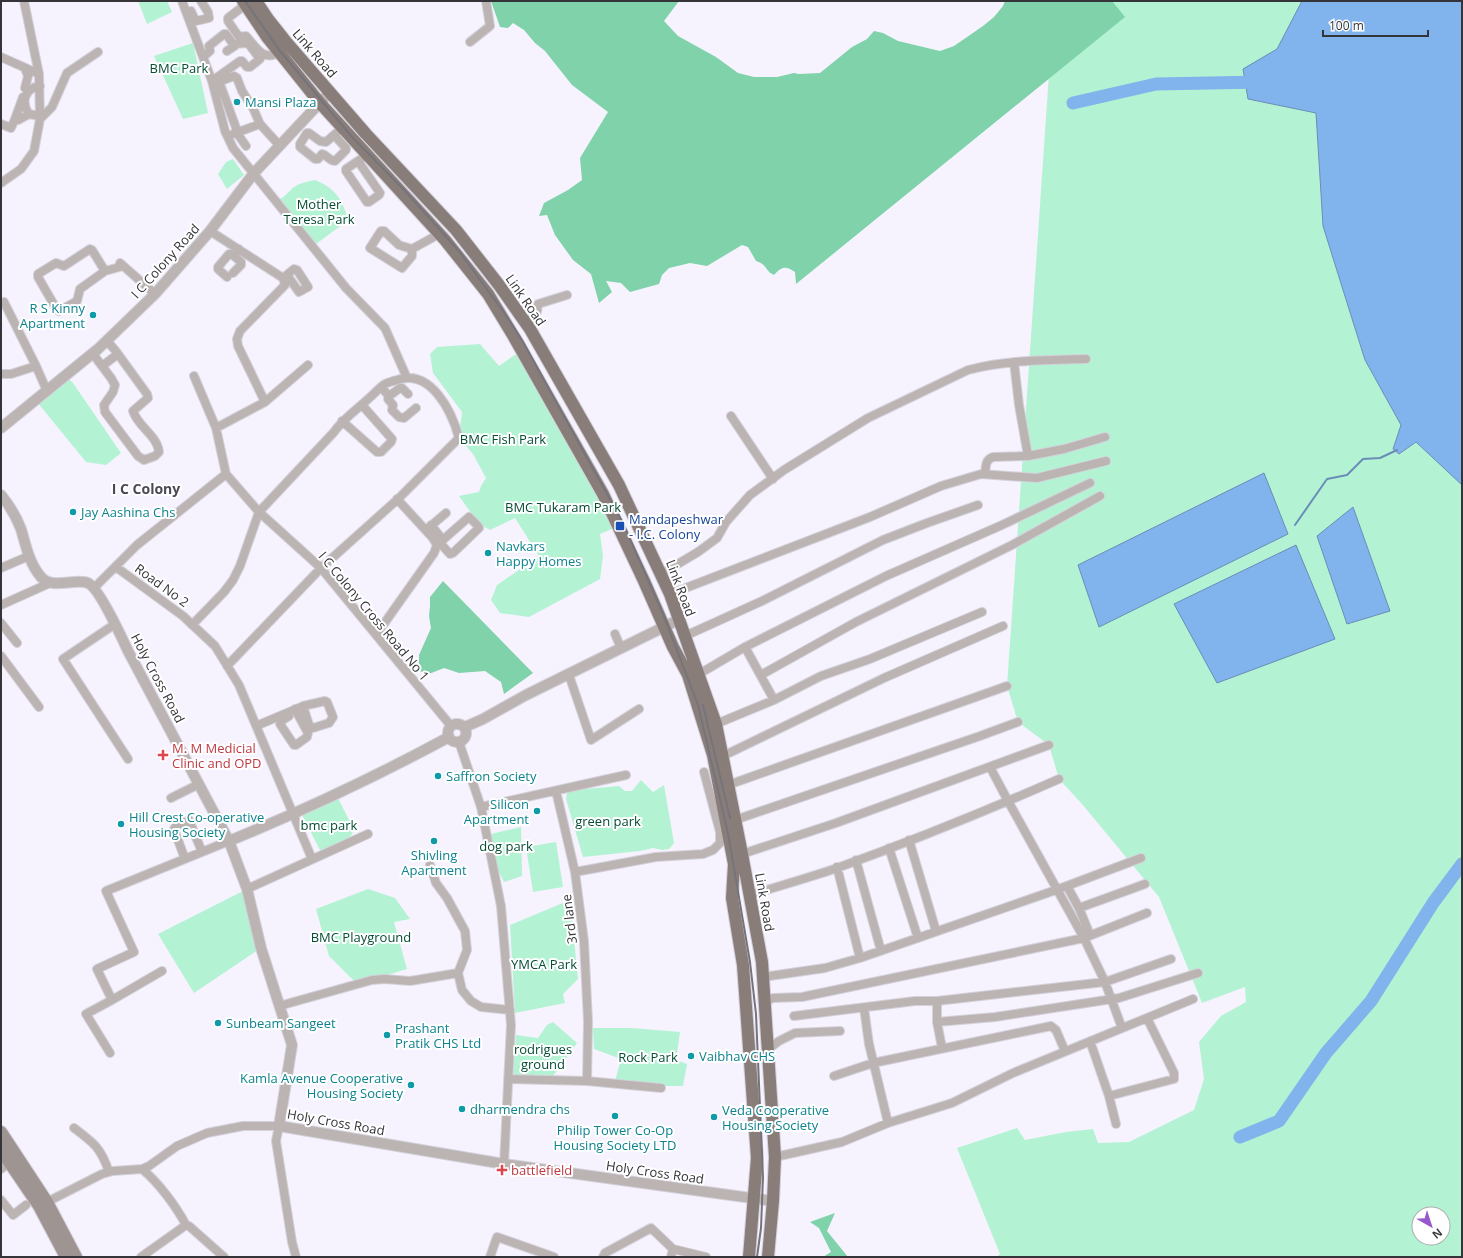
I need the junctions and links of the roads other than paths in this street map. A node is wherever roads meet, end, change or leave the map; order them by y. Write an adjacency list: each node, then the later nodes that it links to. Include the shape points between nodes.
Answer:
1 (24, 1): 16 (street)
2 (182, 1): 7 (street)
3 (187, 1): 7 (street)
4 (201, 1): 7 (street, via 209,18 196,21)
5 (486, 1): 8 (street, via 490,26)
6 (248, 2): 12 (main road, Link Road); 12 (street, via 228,18 228,21 239,37 246,36 263,54 270,56); 20 (main road, Link Road, via 268,19)
7 (189, 11): 14 (street)
8 (470, 42)
9 (236, 45): 10 (street); 14 (street, via 224,34 209,46 210,51); 17 (street, via 248,42 260,60 250,67 240,61)
10 (227, 51)
11 (98, 52): 23 (street, via 67,73 52,107)
12 (278, 52): 21 (main road, Link Road)
13 (1, 57): 16 (street)
14 (203, 57): 17 (street)
15 (26, 71): 19 (street)
16 (39, 74): 18 (street)
17 (212, 81): 29 (street)
18 (40, 86): 19 (street); 23 (street)
19 (27, 91): 22 (street, via 25,105); 24 (street)
20 (330, 92): 21 (street, I C Colony Road); 44 (main road, Link Road, via 456,230)
21 (319, 102): 28 (main road, Link Road); 30 (street, I C Colony Road)
22 (29, 114): 23 (street); 24 (street)
23 (40, 118): 34 (street, via 34,151 22,169)
24 (15, 119): 25 (street, via 11,128)
25 (1, 124)
26 (260, 124): 27 (street); 27 (street, via 234,76 221,81 220,84); 30 (street)
27 (238, 132): 29 (street); 31 (street)
28 (339, 132): 28 (street, via 346,150 335,161 324,154 315,159 300,147 307,133 326,142); 32 (main road, Link Road)
29 (227, 136): 33 (street, via 237,154)
30 (279, 145): 33 (street, I C Colony Road)
31 (246, 146)
32 (363, 158): 32 (street, via 346,171 369,202 380,193); 36 (main road, Link Road)
33 (254, 173): 35 (street, I C Colony Road); 55 (street, via 346,288 385,328)
34 (1, 183)
35 (210, 231): 37 (street); 41 (street, I C Colony Road)
36 (439, 234): 38 (street); 97 (main road, Link Road, via 488,294 514,337 603,494)
37 (239, 249): 39 (street); 60 (street, via 285,277 285,285 240,331 237,339)
38 (412, 249): 38 (street, via 412,256 402,268 370,248 384,231 399,245)
39 (234, 256): 39 (street, via 229,254 218,270 230,275 241,264)
40 (105, 271): 40 (street, via 80,289 77,301 60,311 38,277 38,274 56,263 64,266 90,249); 41 (street, via 122,265)
41 (155, 294): 45 (street, I C Colony Road)
42 (567, 295): 44 (street, via 538,304 537,312)
43 (4, 302): 51 (street)
44 (526, 324): 86 (main road, Link Road, via 619,485)
45 (107, 341): 46 (street, I C Colony Road); 47 (street)
46 (93, 354): 52 (street); 57 (street, I C Colony Road)
47 (118, 354): 52 (street); 52 (street, via 147,394 145,402 133,411 158,445 159,452 155,456 144,460 138,456 105,412 104,405 115,385)
48 (1086, 359): 49 (street)
49 (1014, 362): 68 (street); 72 (street, via 968,370 882,411)
50 (308, 365): 60 (street)
51 (36, 366): 53 (street, via 11,374); 57 (street)
52 (102, 366)
53 (1, 374)
54 (194, 376): 66 (street)
55 (407, 378): 56 (street, via 386,383); 76 (street, via 418,379 431,387 455,422 459,438)
56 (381, 388): 59 (street); 61 (street)
57 (47, 391): 65 (street, I C Colony Road)
58 (408, 394): 59 (street, via 400,388)
59 (389, 396): 62 (street, via 388,399 393,405 392,410 399,417 404,418)
60 (265, 402): 66 (street)
61 (362, 404): 64 (street); 64 (street, via 392,440 381,452 377,452)
62 (416, 408)
63 (731, 416): 72 (street)
64 (342, 421): 78 (street)
65 (1, 428)
66 (216, 428): 70 (street)
67 (1105, 437): 68 (street)
68 (1028, 456): 71 (street, via 989,458)
69 (1106, 461): 71 (street, via 1037,478)
70 (226, 474): 78 (street, I C Colony Cross Road No 1); 83 (street, via 138,545)
71 (985, 474): 89 (street, via 941,486 870,517)
72 (772, 479): 86 (street, via 750,495 726,522 717,538)
73 (1090, 483): 102 (street, via 886,576)
74 (1, 495): 82 (street, via 16,518)
75 (1100, 496): 108 (street, via 1012,546 856,622)
76 (397, 499): 80 (street); 85 (street)
77 (978, 505): 100 (street, via 883,540 762,601)
78 (259, 512): 85 (street, I C Colony Cross Road No 1); 95 (street, via 233,580)
79 (446, 513): 80 (street)
80 (429, 528): 81 (street)
81 (437, 544): 81 (street, via 469,517 478,524 479,528 453,553 450,554); 99 (street)
82 (29, 556): 84 (street); 87 (street, via 43,580)
83 (116, 567): 88 (street); 95 (street, Road No 2)
84 (1, 568)
85 (321, 568): 99 (street, I C Colony Cross Road No 1); 105 (street)
86 (661, 574): 89 (main road, Link Road)
87 (50, 583): 88 (street, via 84,583); 90 (street)
88 (94, 588): 94 (street, Holy Cross Road)
89 (670, 594): 92 (main road, Link Road)
90 (1, 606)
91 (982, 612): 110 (street, via 821,676)
92 (678, 620): 97 (street); 100 (main road, Link Road)
93 (1, 623): 101 (street)
94 (115, 624): 123 (street, via 63,659); 128 (street, Holy Cross Road)
95 (192, 624): 105 (street, Road No 2, via 215,646)
96 (1003, 626): 122 (street, via 884,678)
97 (664, 627): 103 (street); 202 (main road, Link Road, via 688,675 704,724 713,755 734,864 732,898 744,965 757,1158)
98 (616, 633): 103 (street)
99 (376, 635): 117 (street, I C Colony Cross Road No 1)
100 (685, 636): 106 (main road, Link Road)
101 (18, 643)
102 (745, 647): 106 (street); 108 (street)
103 (623, 648): 107 (street)
104 (1, 656): 111 (street)
105 (227, 666): 116 (street, Road No 2, via 239,685)
106 (699, 674): 115 (main road, Link Road)
107 (569, 675): 112 (street, via 591,740); 118 (street)
108 (760, 675): 110 (street)
109 (1007, 686): 129 (street)
110 (774, 700): 115 (street)
111 (39, 707)
112 (639, 708)
113 (298, 709): 116 (street)
114 (1018, 722): 135 (street)
115 (716, 724): 122 (main road, Link Road)
116 (256, 726): 134 (street, Road No 2)
117 (450, 726): 118 (street, via 459,724); 119 (street)
118 (465, 728): 120 (street, via 466,736)
119 (449, 737): 120 (street); 134 (street)
120 (459, 742): 133 (street)
121 (1050, 745): 124 (street)
122 (723, 756): 129 (main road, Link Road)
123 (128, 759)
124 (990, 767): 132 (street); 141 (street)
125 (704, 772): 148 (street, via 720,832 720,843 713,850 703,854 656,857)
126 (626, 775): 130 (street)
127 (1059, 779): 132 (street)
128 (199, 784): 131 (street); 137 (street, Holy Cross Road)
129 (728, 785): 135 (main road, Link Road)
130 (556, 791): 133 (street); 148 (street, 3rd lane)
131 (171, 798)
132 (1008, 801): 138 (street); 152 (street)
133 (481, 807): 174 (street, via 501,906)
134 (293, 815): 137 (street); 144 (street, Road No 2)
135 (736, 820): 141 (main road, Link Road)
136 (368, 834): 144 (street)
137 (229, 840): 140 (street); 151 (street, Holy Cross Road)
138 (910, 840): 139 (street); 156 (street)
139 (889, 848): 145 (street); 158 (street)
140 (202, 852): 143 (street); 143 (street, via 189,820 174,829)
141 (742, 854): 153 (main road, Link Road)
142 (1141, 858): 150 (street)
143 (185, 859): 169 (street, via 106,891 134,952 97,969)
144 (312, 859): 151 (street)
145 (856, 860): 147 (street); 159 (street)
146 (430, 866): 164 (street, via 436,882 465,931 467,950)
147 (837, 867): 153 (street); 160 (street)
148 (576, 872): 188 (street, 3rd lane, via 584,941 588,1021)
149 (1145, 884): 154 (street)
150 (1067, 886): 152 (street); 154 (street)
151 (247, 889): 172 (street, Holy Cross Road, via 261,948)
152 (1056, 890): 156 (street); 157 (street)
153 (750, 895): 165 (main road, Link Road)
154 (1079, 908): 157 (street)
155 (1147, 913): 157 (street)
156 (936, 931): 158 (street)
157 (1087, 936): 166 (street); 171 (street, via 802,997 773,998)
158 (918, 938): 159 (street)
159 (881, 951): 160 (street)
160 (860, 958): 165 (street, via 825,968)
161 (1171, 959): 166 (street)
162 (162, 971): 169 (street)
163 (1198, 972): 167 (street, via 1150,989)
164 (458, 973): 172 (street, via 410,981 372,980); 174 (street, via 462,990 472,1001 481,1007)
165 (763, 977): 171 (main road, Link Road)
166 (1105, 982): 167 (street); 170 (street)
167 (1110, 999): 177 (street, via 995,1017); 178 (street)
168 (1193, 999): 176 (street)
169 (112, 1000): 184 (street, via 86,1014)
170 (937, 1000): 173 (street); 177 (street)
171 (764, 1002): 182 (main road, Link Road)
172 (279, 1006): 193 (street, Holy Cross Road, via 292,1045)
173 (864, 1008): 175 (street); 185 (street)
174 (510, 1010): 187 (street)
175 (794, 1016)
176 (1147, 1018): 178 (street); 190 (street, via 1174,1073 1174,1079)
177 (937, 1022): 181 (street)
178 (1122, 1028): 180 (street)
179 (840, 1031): 182 (street, via 795,1033)
180 (1090, 1041): 183 (street); 190 (street)
181 (942, 1048): 183 (street, via 1051,1026 1056,1030); 185 (street)
182 (767, 1050): 197 (main road, Link Road)
183 (1065, 1051): 191 (street, via 1013,1072 952,1103)
184 (110, 1053)
185 (874, 1063): 186 (street); 191 (street)
186 (834, 1076)
187 (508, 1079): 188 (street); 199 (street)
188 (587, 1080): 189 (street)
189 (661, 1088)
190 (1109, 1096): 192 (street)
191 (888, 1123): 197 (street, via 842,1142)
192 (1116, 1124)
193 (279, 1126): 199 (street, Holy Cross Road); 200 (street, via 243,1126 207,1133 177,1146 154,1164); 213 (street, via 276,1141)
194 (74, 1128): 201 (street, via 96,1144)
195 (1, 1132): 198 (main road)
196 (1, 1150): 198 (main road)
197 (775, 1157): 204 (main road, Link Road)
198 (9, 1163): 205 (main road)
199 (504, 1164): 202 (street, Holy Cross Road)
200 (142, 1169): 201 (street); 207 (street, via 155,1180)
201 (109, 1172): 205 (street)
202 (754, 1199): 204 (street, Holy Cross Road); 218 (main road, Link Road)
203 (1, 1200): 206 (street, via 13,1215)
204 (773, 1201): 219 (main road, Link Road)
205 (43, 1204): 209 (main road); 210 (main road)
206 (26, 1205)
207 (186, 1225): 211 (street); 212 (street)
208 (672, 1253): 216 (street, via 651,1228 605,1252); 217 (street)
209 (66, 1257)
210 (76, 1257)
211 (141, 1257)
212 (224, 1257)
213 (296, 1257)
214 (490, 1257): 215 (street, via 497,1237)
215 (554, 1257)
216 (603, 1257)
217 (706, 1257)
218 (749, 1257)
219 (768, 1257)

